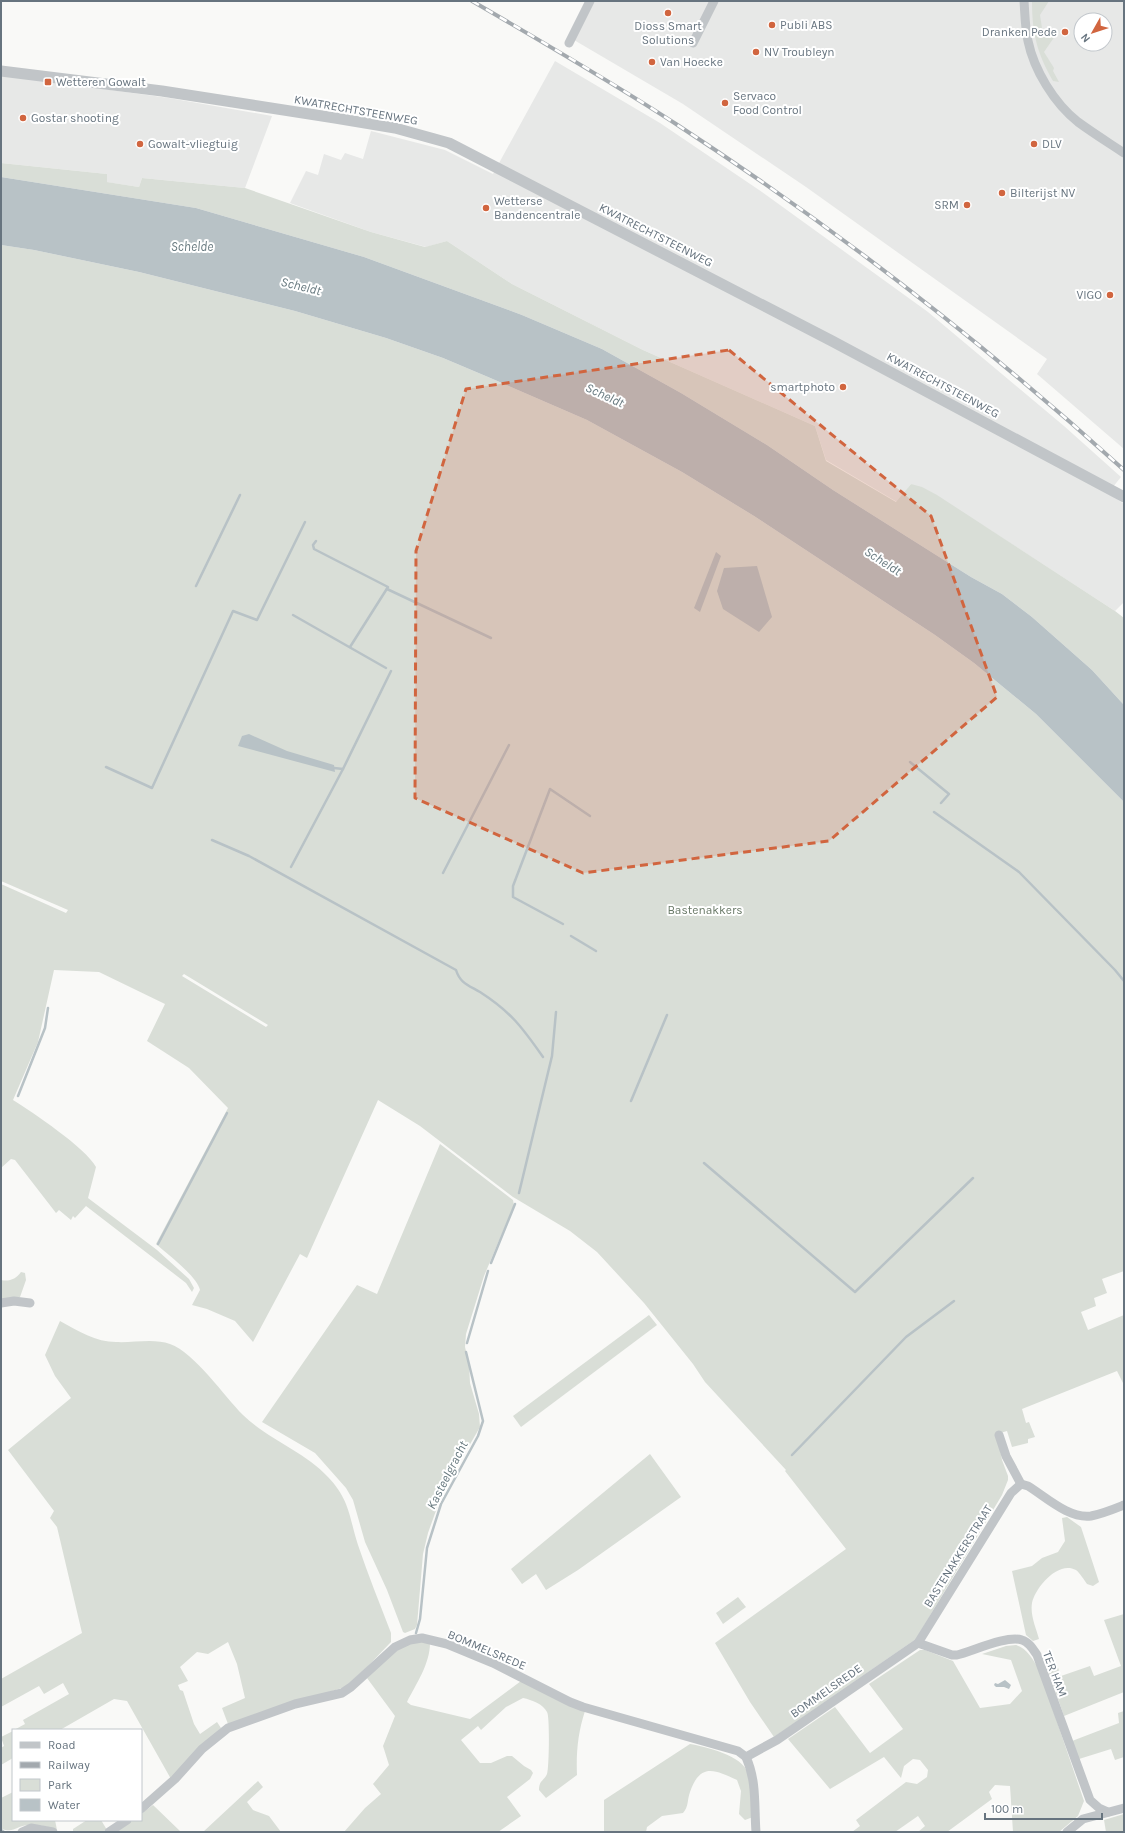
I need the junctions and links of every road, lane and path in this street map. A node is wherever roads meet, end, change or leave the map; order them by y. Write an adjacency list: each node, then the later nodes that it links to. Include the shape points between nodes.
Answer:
1 (590, 1): 4 (street)
2 (714, 1): 5 (street)
3 (1024, 1): 7 (street, via 1027,40 1049,88 1078,122)
4 (569, 43)
5 (693, 43)
6 (1, 71): 8 (street, KWATRECHTSTEENWEG, via 162,91 342,119 395,128 449,143 839,344)
7 (1124, 153)
8 (1124, 497)
9 (1, 1303): 10 (street)
10 (30, 1303)
11 (999, 1435): 12 (street, via 1006,1456)
12 (1024, 1485): 13 (street, via 1081,1516 1093,1516); 14 (street, BASTENAKKERSTRAAT, via 1011,1493)
13 (1124, 1505)
14 (918, 1643): 15 (street, BOMMELSREDE, via 777,1740); 16 (street, TER HAM, via 942,1653 957,1655 1008,1640 1021,1639 1031,1646 1037,1656)
15 (746, 1757): 17 (street, BOMMELSREDE, via 738,1751 570,1702 447,1644 418,1638 407,1640 395,1647 342,1693 295,1704 228,1728 202,1749); 25 (street, via 755,1792)
16 (1090, 1800): 19 (street); 20 (street)
17 (142, 1808)
18 (1124, 1808): 19 (street)
19 (1108, 1812): 20 (street)
20 (1083, 1819): 26 (street)
21 (126, 1821): 24 (street)
22 (22, 1832): 23 (street, via 31,1828)
23 (53, 1832)
24 (109, 1832)
25 (756, 1832)
26 (1067, 1832)

